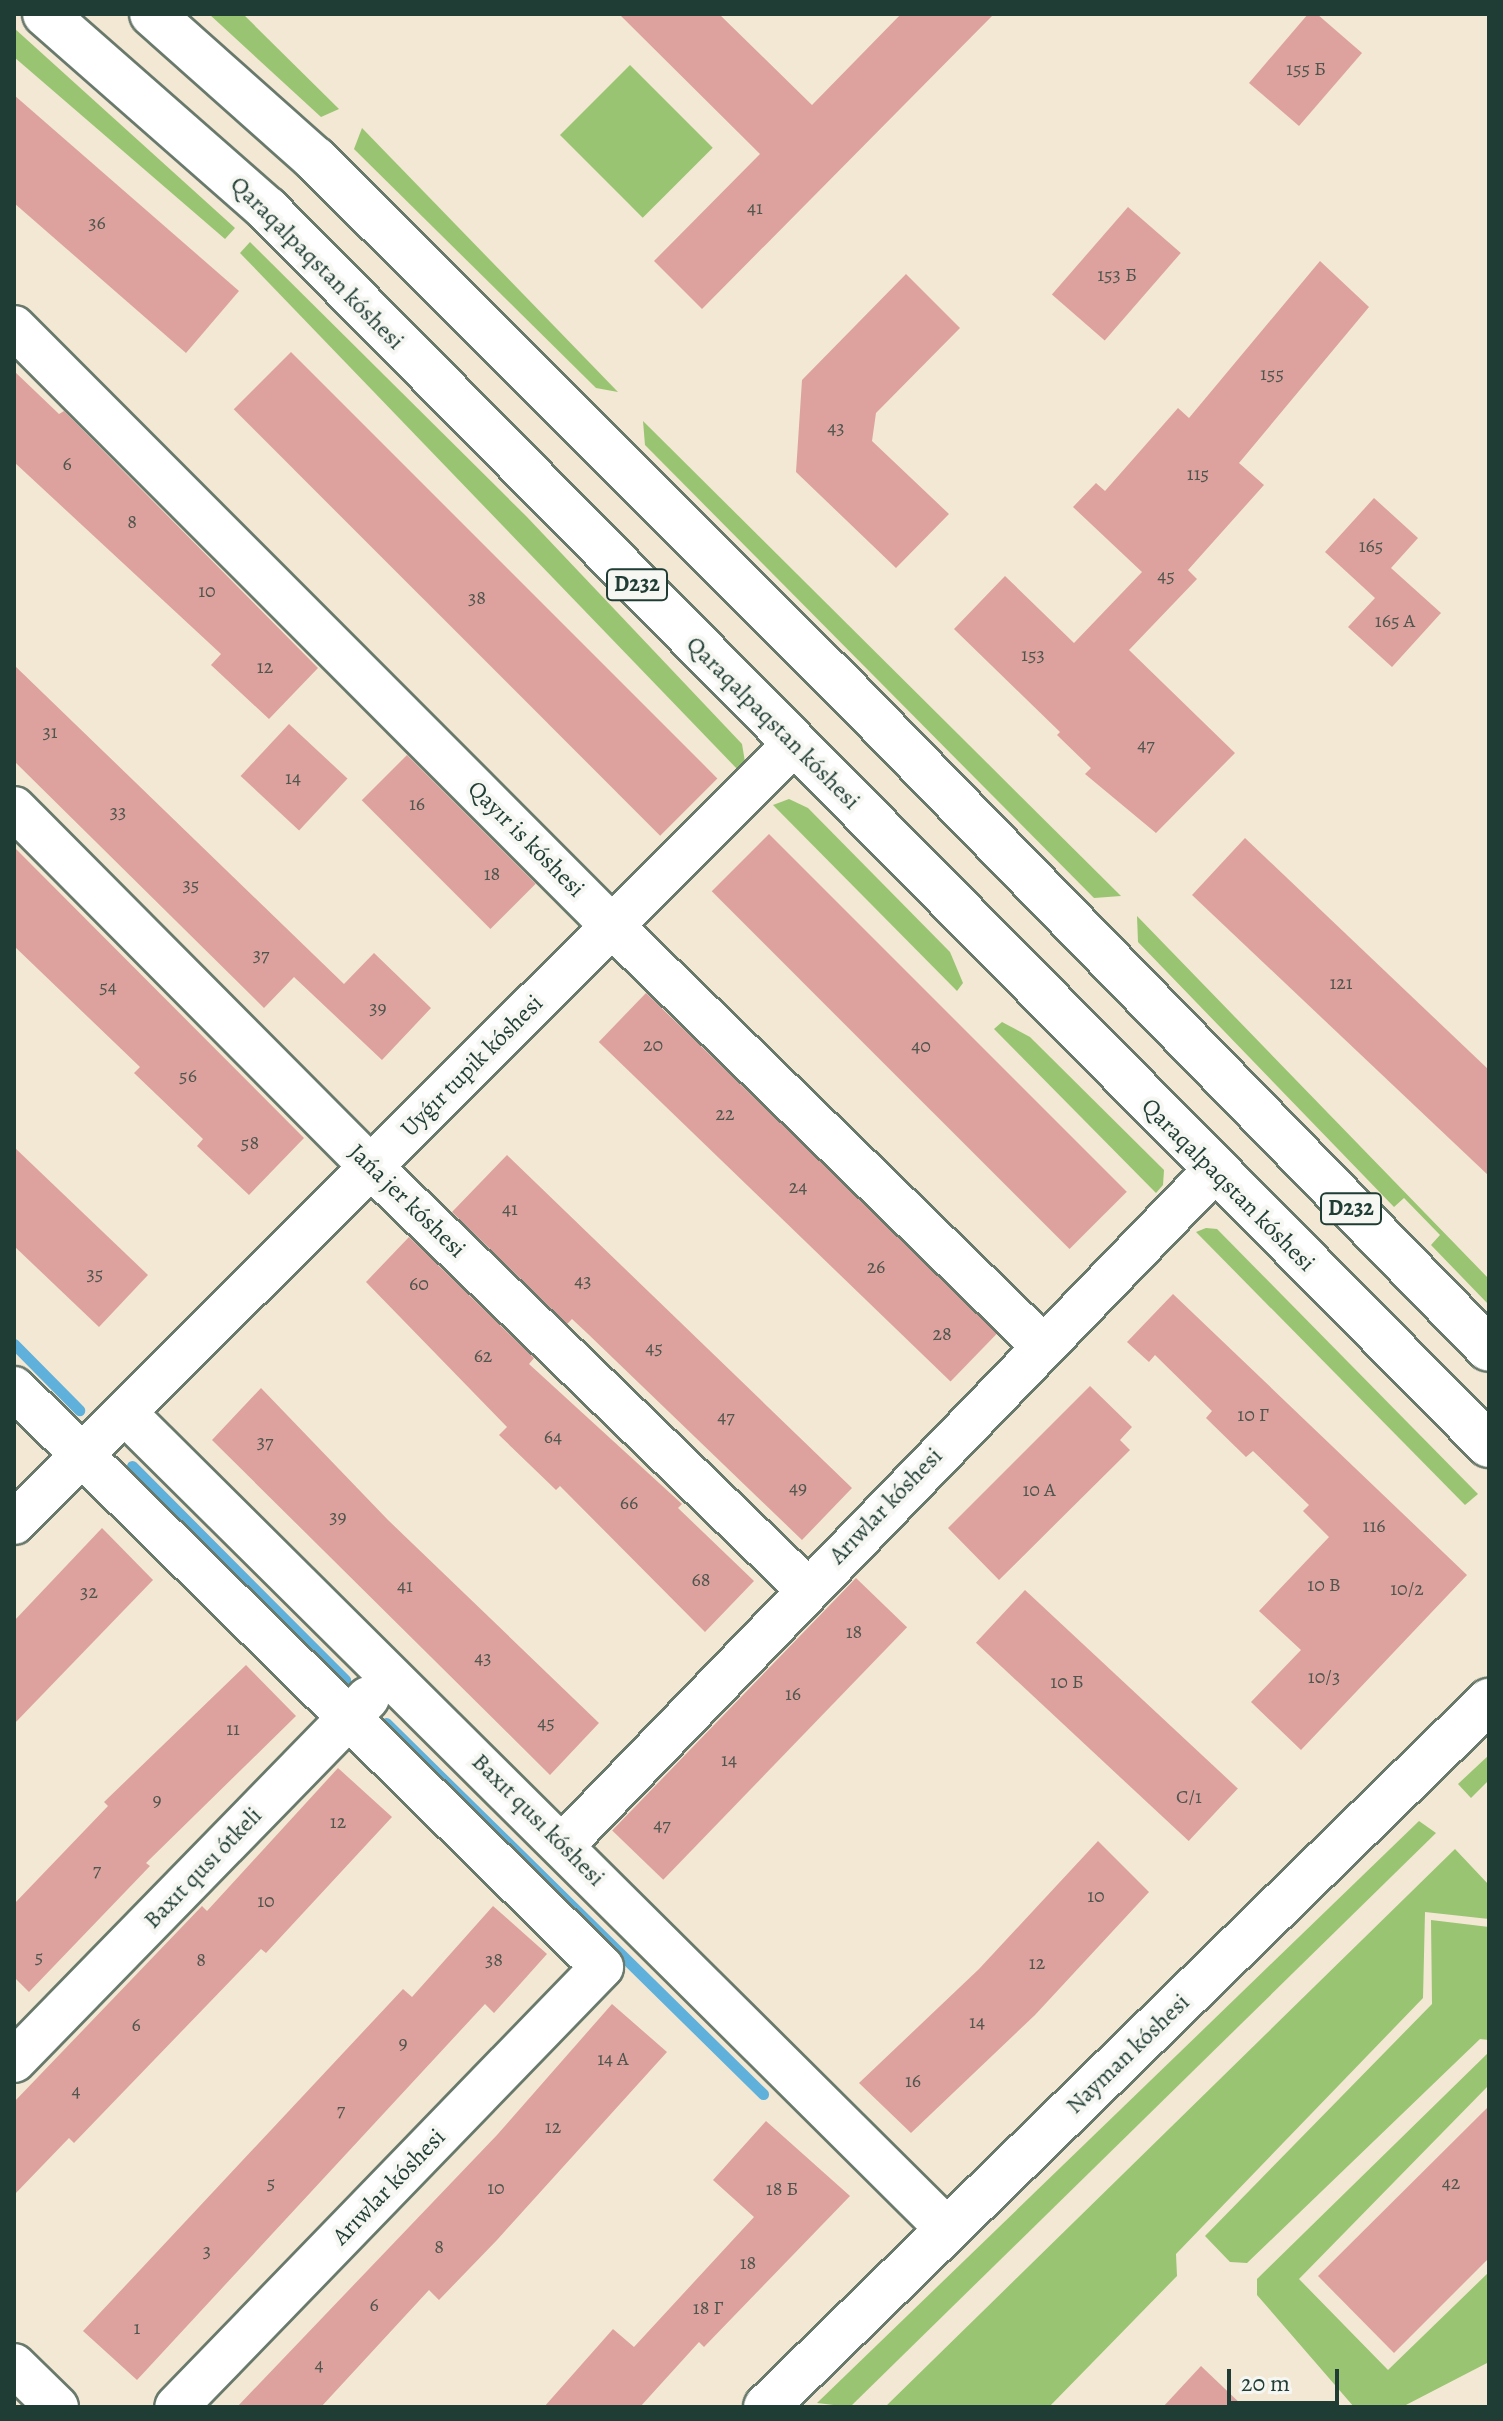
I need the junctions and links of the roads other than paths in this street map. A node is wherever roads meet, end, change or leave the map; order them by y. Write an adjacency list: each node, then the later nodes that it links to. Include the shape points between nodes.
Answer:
1 (45, 14): 4 (main road, Qaraqalpaqstan kóshesi / D232, via 267,209)
2 (152, 14): 10 (main road, D232, via 379,222 846,689)
3 (14, 327): 6 (street, Qayır is kóshesi)
4 (794, 744): 6 (street, Uyǵır tupik kóshesi); 8 (main road, Qaraqalpaqstan kóshesi / D232)
5 (14, 808): 7 (street, Jańa jer kóshesi)
6 (612, 926): 7 (street, Uyǵır tupik kóshesi); 9 (street, Qayır is kóshesi)
7 (371, 1167): 12 (street, Uyǵır tupik kóshesi); 16 (street, Jańa jer kóshesi)
8 (1213, 1172): 9 (street, Arıwlar kóshesi); 13 (main road, Qaraqalpaqstan kóshesi / D232)
9 (1043, 1346): 16 (street, Arıwlar kóshesi)
10 (1489, 1349)
11 (14, 1388): 14 (street)
12 (125, 1413): 14 (street, Uyǵır tupik kóshesi); 17 (street, Baxıt qusı kóshesi)
13 (1489, 1445)
14 (82, 1457): 15 (street, Uyǵır tupik kóshesi); 19 (street)
15 (14, 1523)
16 (806, 1588): 20 (street, Arıwlar kóshesi)
17 (391, 1675): 19 (street, Baxıt qusı ótkeli); 20 (street, Baxıt qusı kóshesi)
18 (1489, 1701): 22 (main road, Nayman kóshesi)
19 (350, 1717): 21 (street, Baxıt qusı ótkeli); 25 (street, Arıwlar kóshesi, via 602,1967)
20 (563, 1845): 22 (street, Baxıt qusı kóshesi)
21 (14, 2061)
22 (948, 2230): 26 (main road, Nayman kóshesi)
23 (14, 2365): 24 (street)
24 (57, 2407)
25 (176, 2407)
26 (766, 2407)

